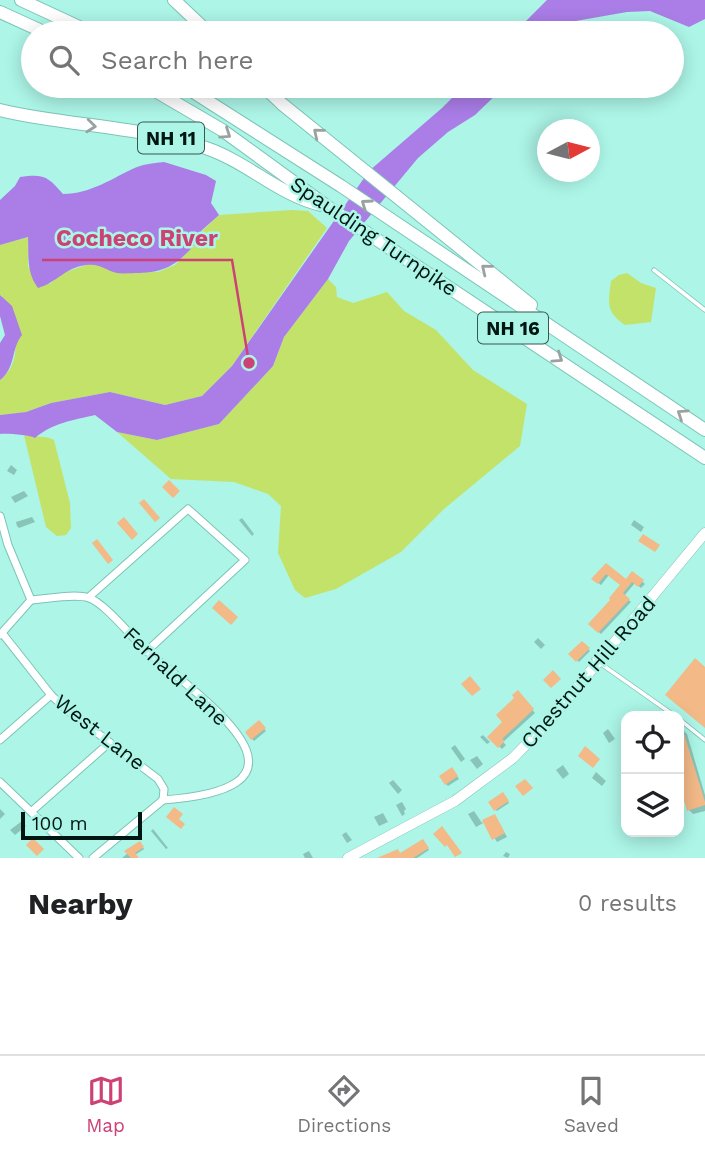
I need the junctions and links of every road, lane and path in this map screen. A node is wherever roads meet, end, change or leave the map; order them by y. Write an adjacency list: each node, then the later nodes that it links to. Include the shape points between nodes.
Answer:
1 (4, 0): 4 (highway)
2 (21, 0): 6 (highway)
3 (174, 0): 7 (highway)
4 (0, 4)
5 (0, 12): 8 (highway)
6 (66, 21)
7 (196, 21)
8 (21, 22)
9 (167, 98): 15 (highway, Spaulding Turnpike / NH 16, one-way to 15, via 222,130)
10 (203, 98): 18 (highway, Spaulding Turnpike / NH 16, one-way to 10)
11 (276, 98): 18 (highway, one-way to 11)
12 (0, 110): 14 (highway, NH 11)
13 (0, 118): 14 (highway)
14 (50, 121): 15 (highway, NH 11, one-way to 15, via 176,139 225,155 302,200)
15 (328, 207): 20 (highway, Spaulding Turnpike / NH 16, one-way to 20)
16 (654, 270): 17 (lane)
17 (704, 307)
18 (596, 358): 19 (highway, Spaulding Turnpike / NH 16, one-way to 18)
19 (705, 429)
20 (705, 458)
21 (0, 516): 24 (street)
22 (705, 533): 27 (street, Chestnut Hill Road)
23 (89, 597): 24 (street); 26 (street, Fernald Lane); 26 (street, via 188,509 245,560)
24 (31, 600): 25 (street)
25 (1, 634): 28 (street, West Lane)
26 (147, 651): 35 (street, Fernald Lane, via 205,698 243,743 250,759 250,768 241,780 212,792)
27 (597, 661): 29 (lane); 39 (street, Chestnut Hill Road, via 550,720 499,769 438,811)
28 (51, 695): 31 (street); 33 (street, West Lane)
29 (667, 711)
30 (684, 724): 32 (lane)
31 (0, 740)
32 (705, 740)
33 (109, 743): 35 (street, West Lane, via 158,779 164,789); 36 (street)
34 (0, 782): 36 (street)
35 (163, 800): 38 (street)
36 (32, 811): 37 (street)
37 (79, 858)
38 (93, 858)
39 (348, 858)

